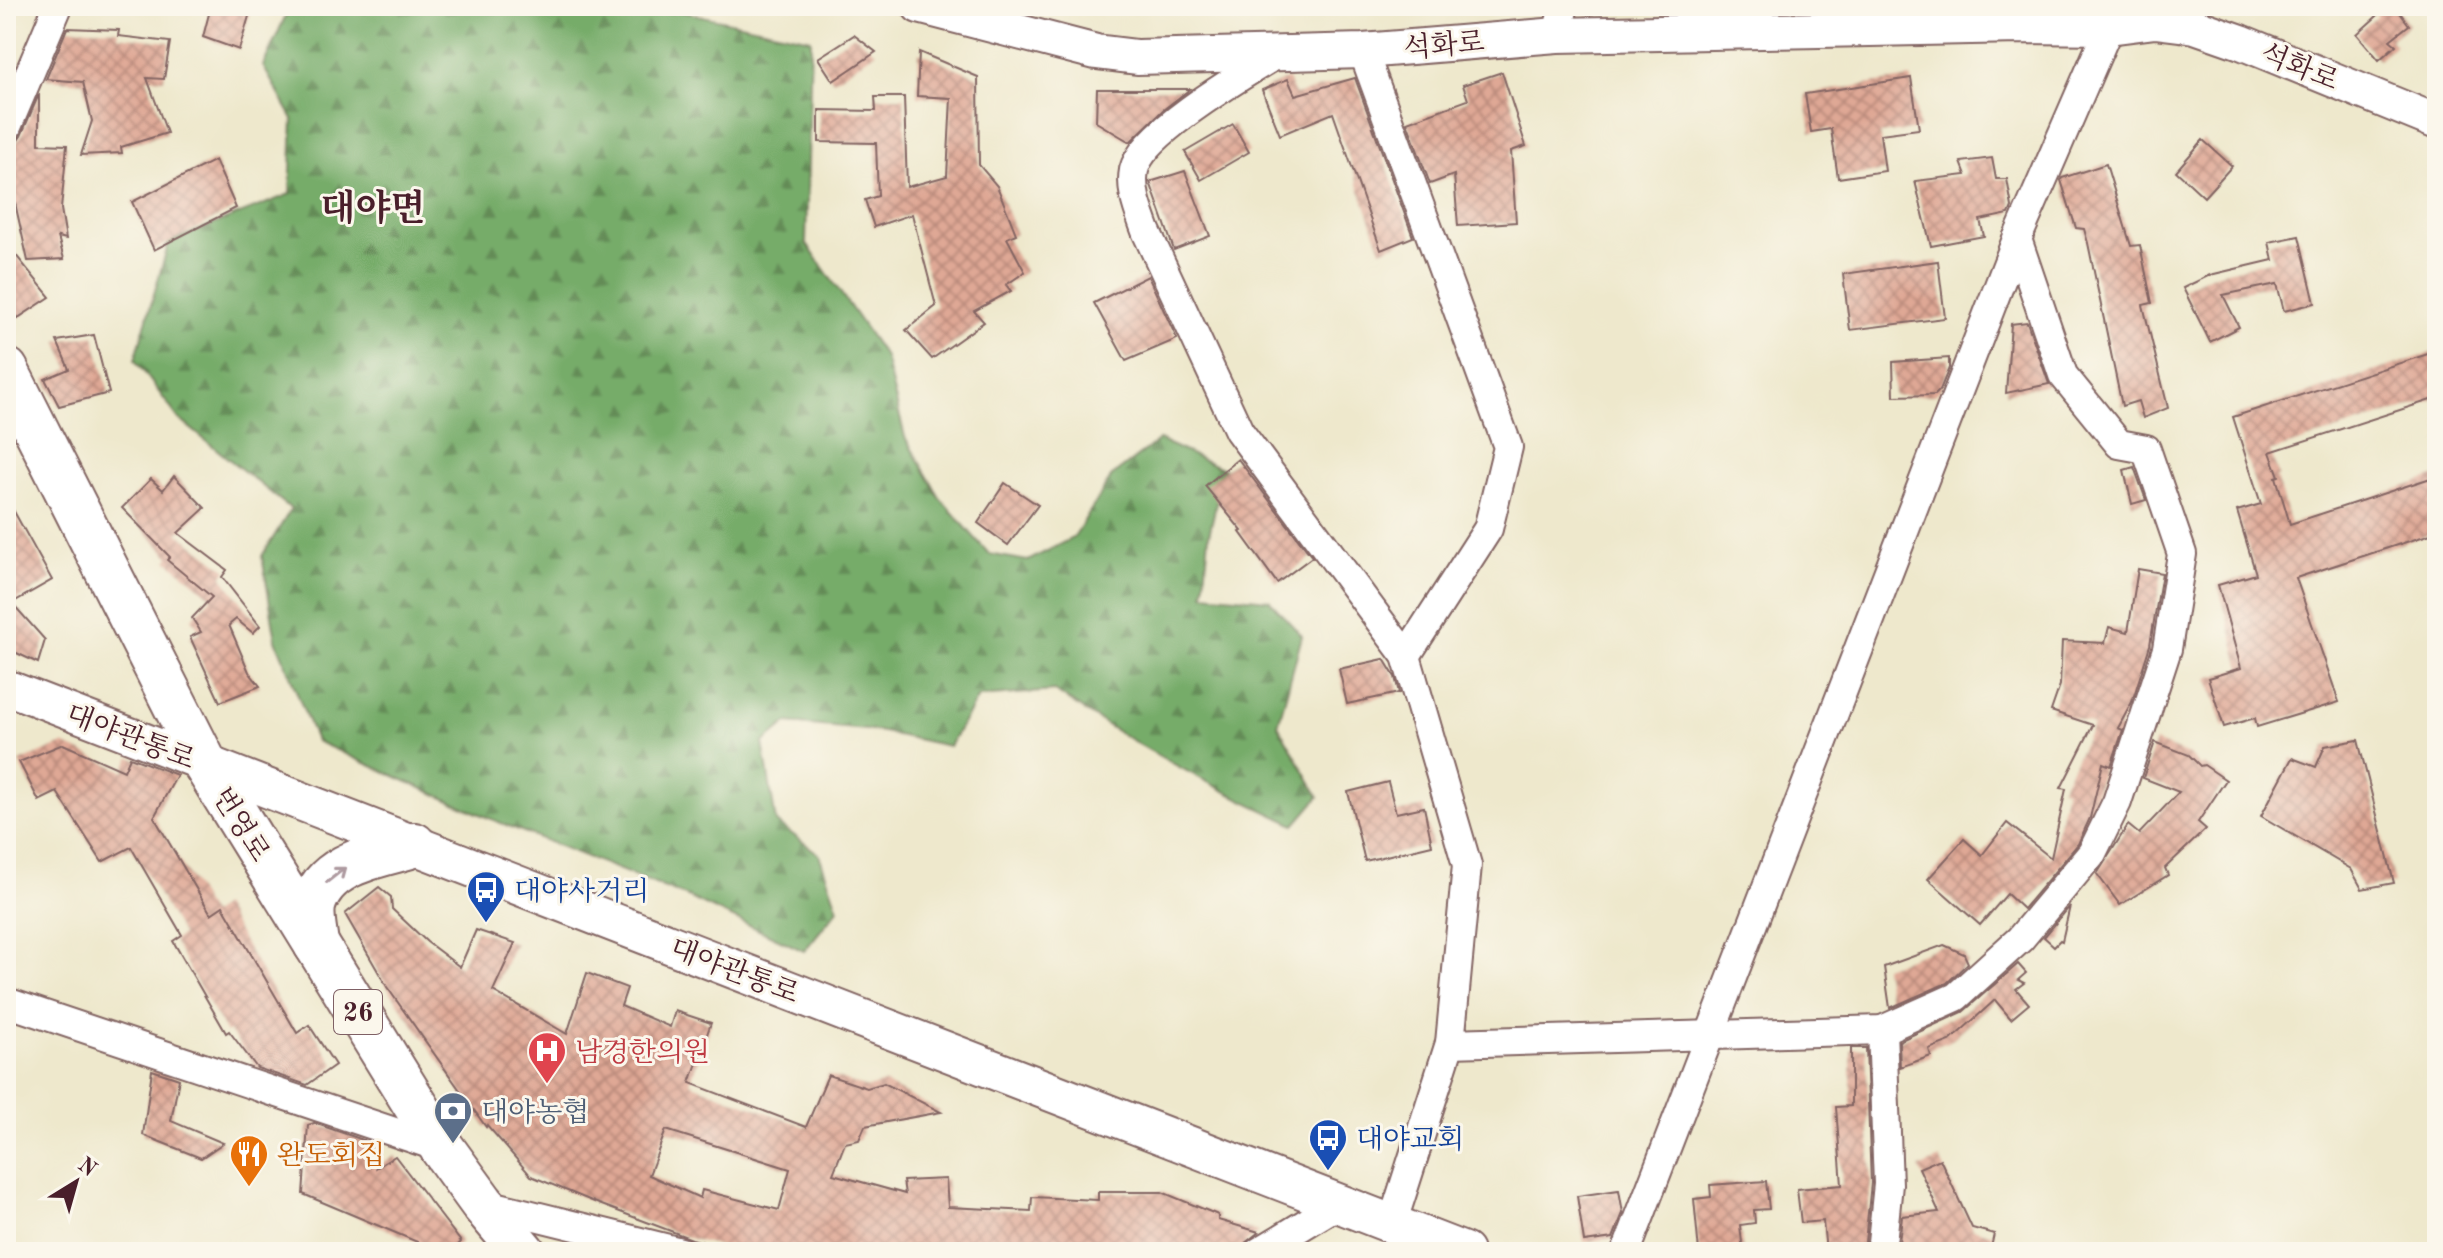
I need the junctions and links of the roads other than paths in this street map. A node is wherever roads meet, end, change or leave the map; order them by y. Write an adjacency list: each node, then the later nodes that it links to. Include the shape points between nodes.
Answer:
1 (58, 6): 9 (street)
2 (919, 6): 7 (street, 석화로, via 1096,52)
3 (2159, 14): 5 (street, 석화로); 8 (street, 석화로)
4 (1560, 20): 5 (street, 석화로); 6 (street, 석화로)
5 (2109, 27): 10 (street)
6 (1363, 51): 7 (street, 석화로); 12 (street, via 1508,447 1488,529)
7 (1277, 54): 12 (street, via 1197,103 1143,152 1134,169 1134,199 1239,431)
8 (2437, 122)
9 (6, 129)
10 (2017, 239): 18 (street, via 2063,375 2119,444 2146,449 2182,554 2167,649 2117,802 2092,853 2020,939 1956,997); 19 (street)
11 (6, 370): 14 (main road, 번영로 / 26)
12 (1406, 656): 20 (street, via 1467,865)
13 (6, 687): 14 (street, 대야관통로)
14 (205, 764): 15 (main road, 대야관통로); 16 (main road, 번영로 / 26)
15 (414, 845): 16 (main road, one-way to 15, via 313,907 329,877 351,864); 23 (main road, 대야관통로)
16 (316, 944): 21 (main road, 번영로 / 26)
17 (6, 1002): 21 (street)
18 (1882, 1030): 19 (street); 30 (street, via 1888,1184)
19 (1710, 1035): 20 (street); 29 (street)
20 (1450, 1043): 24 (street)
21 (442, 1148): 22 (main road, 번영로 / 26)
22 (482, 1203): 25 (main road, 번영로 / 26); 26 (street)
23 (1338, 1204): 24 (main road, 대야관통로); 27 (street)
24 (1392, 1224): 28 (main road, 대야관통로)
25 (523, 1252)
26 (681, 1252)
27 (1259, 1252)
28 (1464, 1252)
29 (1626, 1252)
30 (1881, 1252)

